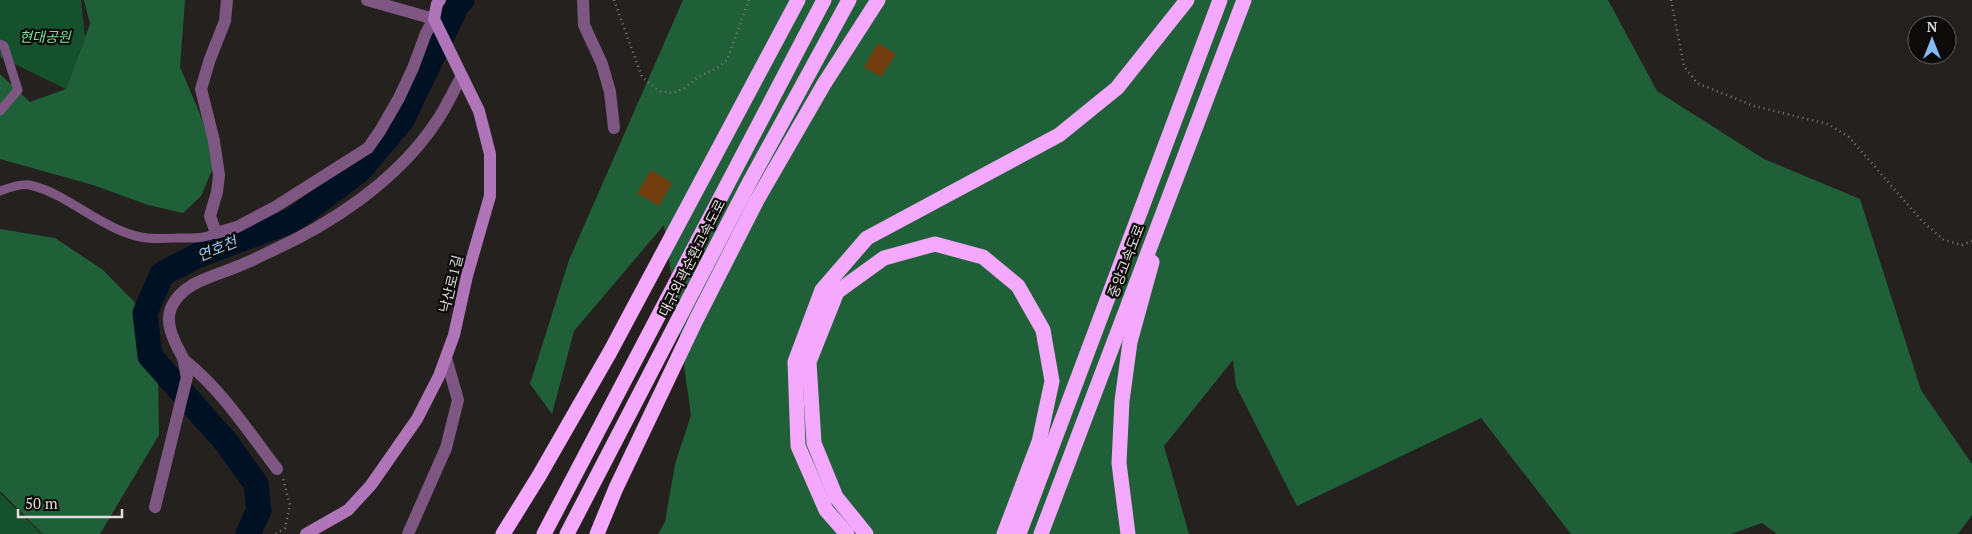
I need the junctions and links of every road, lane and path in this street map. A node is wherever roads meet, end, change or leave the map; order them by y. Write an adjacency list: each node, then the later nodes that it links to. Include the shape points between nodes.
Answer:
1 (227, 0): 22 (street, via 225,21 201,89 219,175 210,216)
2 (367, 0): 15 (street)
3 (440, 0): 15 (street)
4 (583, 0): 19 (street, via 584,25 602,64 610,92)
5 (614, 0): 6 (path, via 642,77 659,91 673,93 727,60)
6 (749, 0)
7 (798, 0): 31 (highway, via 606,360)
8 (824, 0): 32 (highway, 대구외곽순환고속도로)
9 (850, 0): 33 (highway, 대구외곽순환고속도로, via 744,194)
10 (878, 0): 34 (highway, via 824,84 753,208 696,320)
11 (1187, 0): 35 (highway, via 1117,88 1059,135 867,238 822,290 795,362 798,446 826,510)
12 (1220, 0): 38 (highway, 중앙고속도로)
13 (1244, 0): 20 (highway, 중앙고속도로)
14 (1671, 0): 23 (path, via 1684,66 1698,83 1754,106 1828,124 1849,137 1922,221 1944,240 1962,245)
15 (434, 19): 17 (street, 낙산로1길); 22 (street, via 399,98 368,148 275,206 237,227)
16 (0, 44): 18 (lane, via 4,46 18,90)
17 (462, 76): 24 (street, 낙산로1길, via 479,111 490,154 490,196); 25 (street, via 436,122 416,148 349,209 279,248 194,284 179,294 170,310 170,324 174,342)
18 (0, 111)
19 (614, 128)
20 (1181, 164): 39 (highway, 중앙고속도로); 40 (highway, via 1130,342 1122,401 1119,463)
21 (0, 191): 22 (lane, via 28,185 64,199 118,229 147,239 208,237)
22 (216, 233)
23 (1972, 241)
24 (446, 358): 29 (street, 낙산로1길, via 417,419 371,485 348,510); 30 (street, via 458,400 446,448)
25 (184, 360): 26 (street, via 226,401); 27 (street, via 186,377 182,399)
26 (277, 469): 28 (path, via 284,480 290,505 285,528)
27 (155, 507)
28 (276, 534)
29 (306, 534)
30 (408, 534)
31 (503, 534)
32 (544, 534)
33 (567, 534)
34 (597, 534)
35 (847, 534)
36 (866, 534): 37 (highway, via 836,497 814,443 809,362 837,292 884,258 935,244 983,257 1018,286 1043,330 1052,381 1039,442)
37 (1004, 534)
38 (1019, 534)
39 (1041, 534)
40 (1128, 534)

